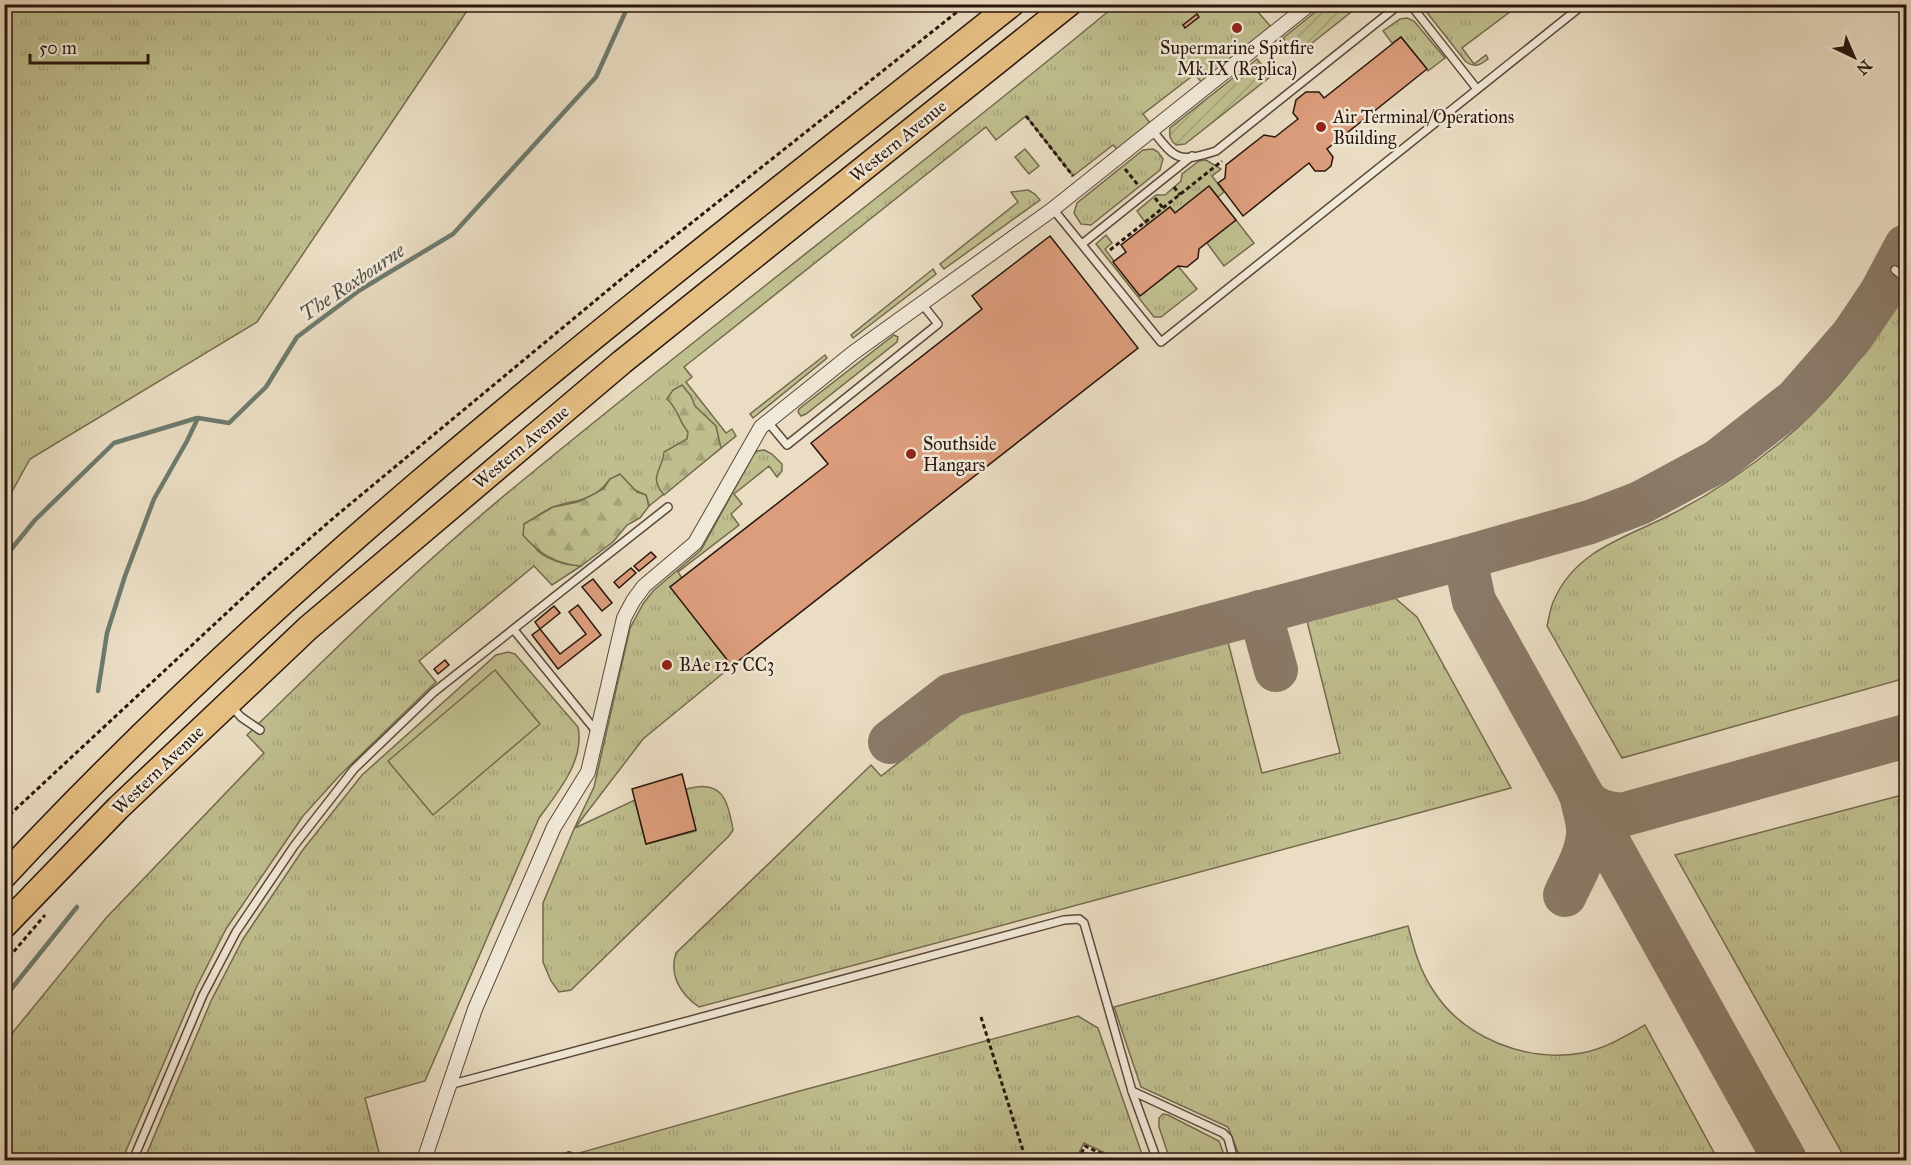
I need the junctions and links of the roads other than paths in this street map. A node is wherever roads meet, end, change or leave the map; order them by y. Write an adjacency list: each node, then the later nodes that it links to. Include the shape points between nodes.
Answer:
1 (1012, 4): 21 (highway, Western Avenue, via 430,474 141,734)
2 (1069, 4): 18 (highway, Western Avenue, via 622,362 308,628)
3 (1310, 4): 8 (street)
4 (1400, 4): 9 (lane, via 1216,151)
5 (1410, 4): 7 (lane)
6 (1584, 4): 7 (lane)
7 (1477, 89): 11 (lane, via 1161,342)
8 (1152, 130): 9 (lane, via 1172,154); 10 (street)
9 (1192, 156): 11 (lane)
10 (1053, 209): 11 (lane); 14 (street)
11 (1082, 244)
12 (1895, 270): 13 (lane)
13 (1906, 279)
14 (921, 304): 15 (street); 15 (lane, via 938,324 787,445)
15 (767, 421): 20 (street, via 695,543 644,586 628,609)
16 (668, 507): 17 (lane)
17 (514, 630): 20 (lane); 29 (lane, via 434,692 354,770 294,846 236,932 203,995)
18 (228, 703): 19 (lane); 24 (highway, Western Avenue)
19 (260, 730)
20 (598, 733): 27 (street, via 588,772 554,826 475,1009)
21 (74, 802): 22 (highway); 23 (highway, Western Avenue)
22 (4, 863)
23 (4, 876)
24 (51, 877): 25 (highway, Western Avenue); 26 (highway)
25 (4, 926)
26 (4, 936)
27 (448, 1085): 28 (lane, via 1072,918 1084,923); 30 (street)
28 (1132, 1091): 31 (lane); 32 (lane, via 1223,1133)
29 (133, 1161)
30 (424, 1161)
31 (1157, 1161)
32 (1234, 1161)

